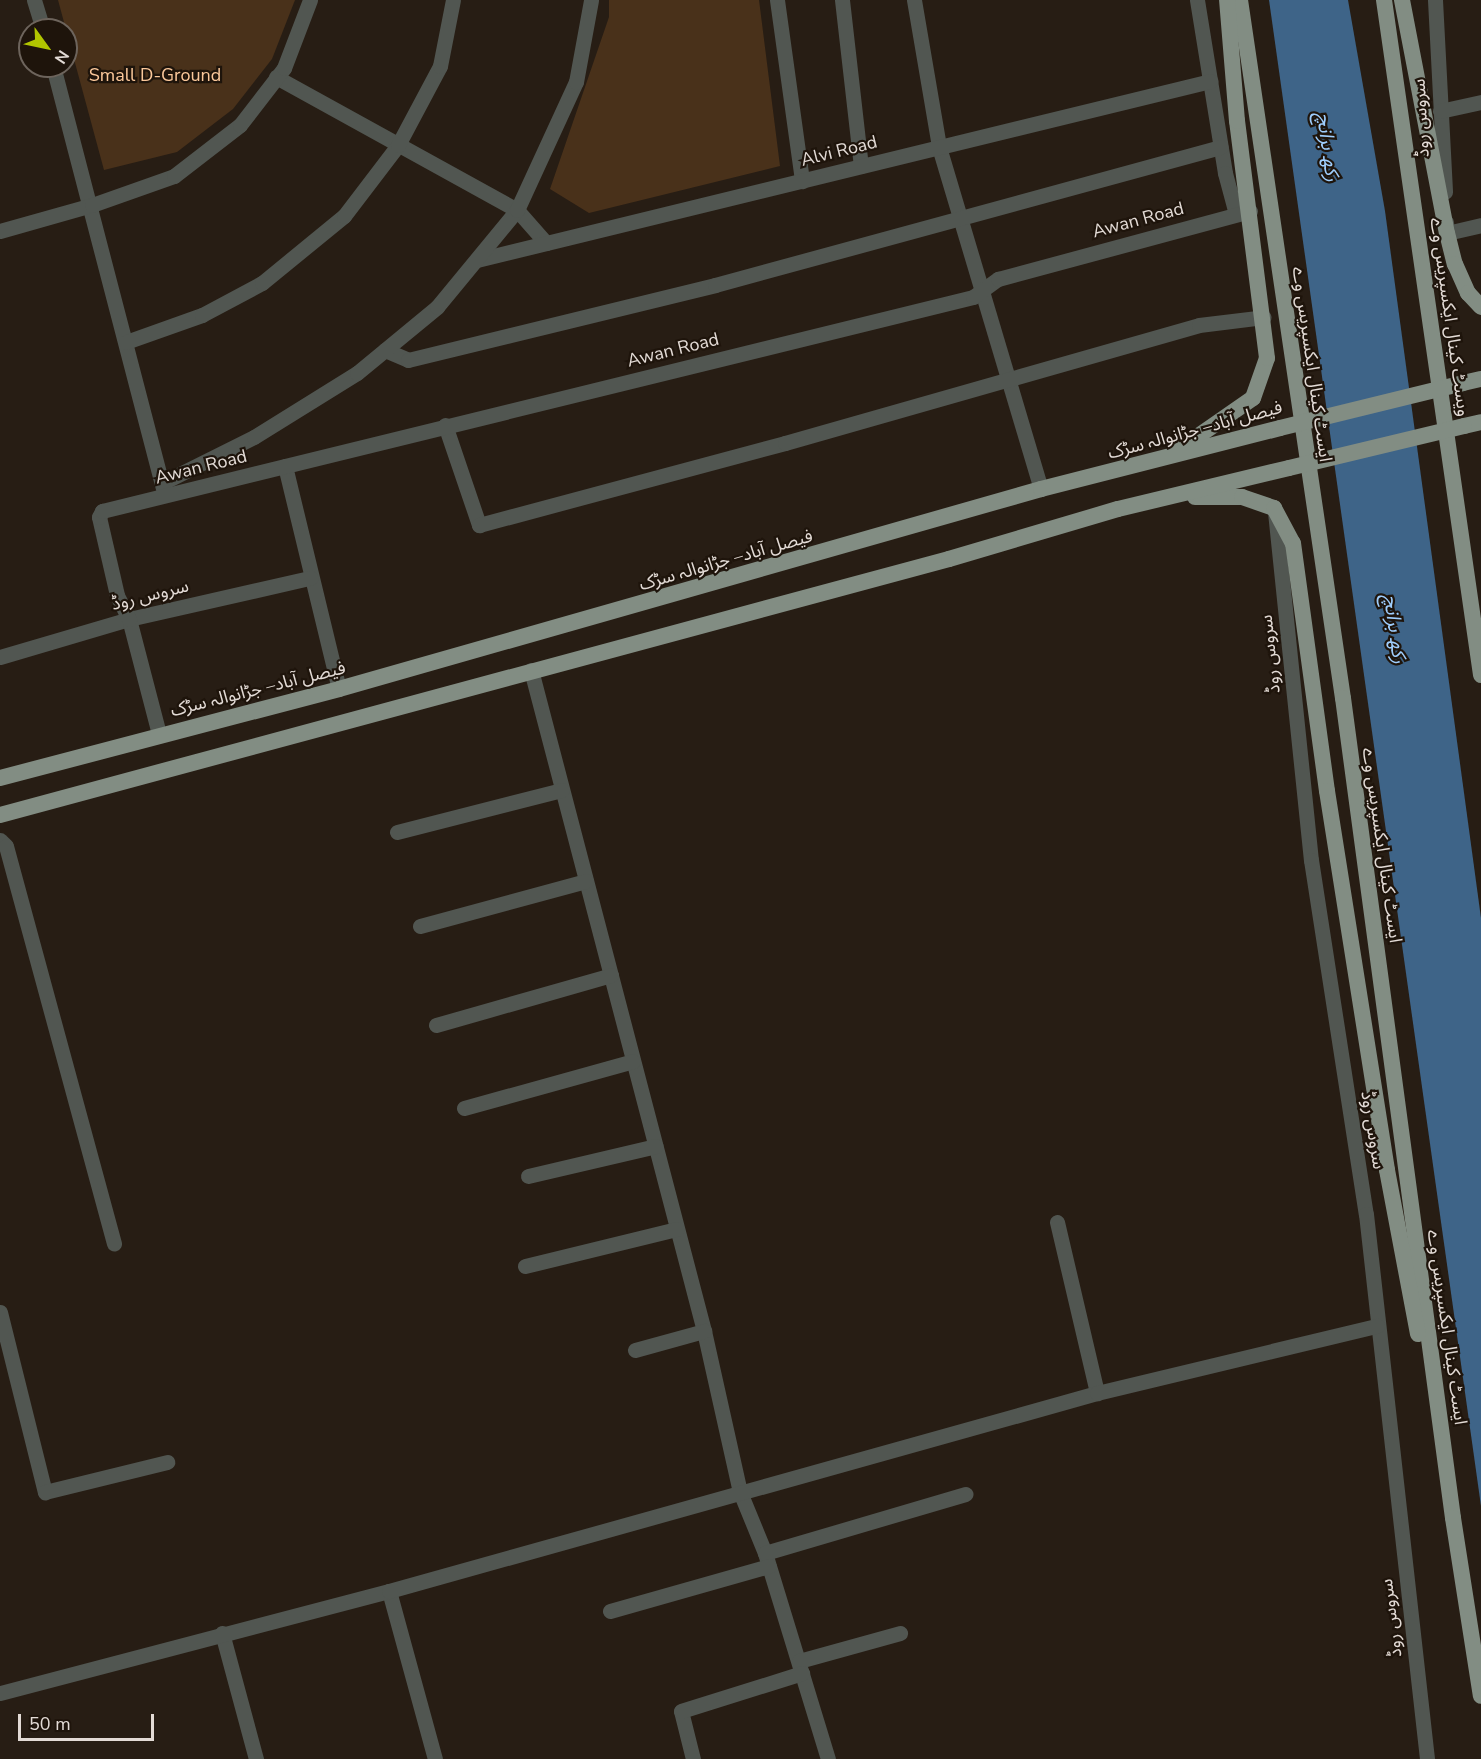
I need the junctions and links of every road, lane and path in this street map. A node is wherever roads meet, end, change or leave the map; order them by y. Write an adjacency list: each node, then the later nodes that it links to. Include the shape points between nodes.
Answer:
1 (34, 0): 14 (street)
2 (310, 0): 15 (street)
3 (453, 0): 21 (street, via 440,66)
4 (591, 0): 27 (street, via 576,82)
5 (777, 0): 25 (street)
6 (842, 0): 24 (street)
7 (914, 0): 22 (street)
8 (1197, 0): 17 (street)
9 (1227, 0): 18 (main road)
10 (1240, 0): 82 (main road, ایسٹ کینال ایکسپریس وے, via 1342,698)
11 (1384, 0): 54 (main road, ویسٹ کینال ایکسپریس وے)
12 (1402, 0): 32 (main road)
13 (1435, 0): 20 (street, سروس روڈ)
14 (39, 18)
15 (276, 77): 21 (street); 26 (street, via 240,125 174,176)
16 (56, 78): 26 (street)
17 (1211, 88): 18 (street, Alvi Road); 22 (street, Alvi Road); 23 (street)
18 (1235, 93): 28 (main road)
19 (1481, 102): 20 (street)
20 (1440, 111): 32 (street, سروس روڈ)
21 (398, 146): 27 (street, via 459,175); 38 (street, via 344,216 262,283 202,315)
22 (939, 147): 24 (street, Alvi Road); 29 (street)
23 (1221, 147): 28 (street); 29 (street)
24 (861, 166): 25 (street, Alvi Road)
25 (802, 180): 33 (street, Alvi Road)
26 (92, 205): 31 (street); 38 (street)
27 (517, 210): 33 (street); 34 (street)
28 (1243, 212): 35 (street, Awan Road, via 998,279); 37 (main road)
29 (958, 220): 35 (street); 39 (street, via 408,360)
30 (1481, 225): 32 (street)
31 (0, 231)
32 (1447, 233): 36 (main road, via 1455,264 1468,292)
33 (546, 243): 34 (street, Alvi Road)
34 (477, 260): 39 (street, via 437,307)
35 (984, 292): 41 (street); 43 (street, Awan Road)
36 (1481, 307)
37 (1264, 317): 41 (street, via 1199,325); 44 (main road, via 1267,358 1253,398)
38 (126, 342): 47 (street)
39 (385, 350): 47 (street, via 357,373)
40 (1481, 379): 44 (main road, فیصل آباد– جڑانوالہ سڑک, bridge)
41 (1008, 380): 43 (street, via 479,525); 46 (street)
42 (1473, 424): 48 (main road, bridge)
43 (446, 425): 45 (street, Awan Road)
44 (1163, 459): 46 (main road, فیصل آباد– جڑانوالہ سڑک)
45 (285, 466): 47 (street, Awan Road); 50 (street)
46 (1041, 489): 55 (main road, فیصل آباد– جڑانوالہ سڑک)
47 (164, 490): 51 (street, Awan Road, via 99,513 117,595)
48 (1169, 497): 49 (main road, via 1242,497); 53 (main road)
49 (1274, 508): 75 (street, سروس روڈ, via 1311,860 1366,1214); 82 (main road, via 1293,543 1326,791 1387,1170)
50 (310, 578): 51 (street, سروس روڈ); 55 (street)
51 (129, 619): 52 (street, سروس روڈ); 56 (street)
52 (0, 657)
53 (531, 670): 58 (street); 59 (main road)
54 (1481, 675)
55 (339, 689): 56 (main road, فیصل آباد– جڑانوالہ سڑک)
56 (159, 734): 57 (main road, فیصل آباد– جڑانوالہ سڑک)
57 (0, 778)
58 (562, 790): 60 (street); 62 (street)
59 (0, 815)
60 (397, 832)
61 (0, 840): 72 (street, via 6,846)
62 (586, 881): 63 (street); 64 (street)
63 (420, 926)
64 (611, 975): 65 (street); 66 (street)
65 (436, 1025)
66 (633, 1061): 67 (street); 68 (street)
67 (464, 1108)
68 (656, 1146): 69 (street); 71 (street)
69 (528, 1176)
70 (1057, 1222): 78 (street)
71 (677, 1229): 73 (street); 76 (street)
72 (114, 1244)
73 (525, 1266)
74 (0, 1312): 79 (street, via 45,1492)
75 (1377, 1326): 78 (street); 95 (street, سروس روڈ)
76 (704, 1331): 77 (street); 80 (street)
77 (635, 1350)
78 (1097, 1393): 80 (street)
79 (167, 1462)
80 (740, 1492): 83 (street); 84 (street)
81 (966, 1494): 83 (street)
82 (1453, 1518): 90 (main road, ایسٹ کینال ایکسپریس وے)
83 (767, 1559): 85 (street); 88 (street)
84 (388, 1591): 86 (street); 92 (street)
85 (610, 1611)
86 (222, 1633): 89 (street); 91 (street)
87 (900, 1633): 88 (street)
88 (800, 1667): 93 (street, via 686,1707 681,1718); 94 (street)
89 (0, 1693)
90 (1481, 1696)
91 (256, 1759)
92 (435, 1759)
93 (693, 1759)
94 (828, 1759)
95 (1427, 1759)

